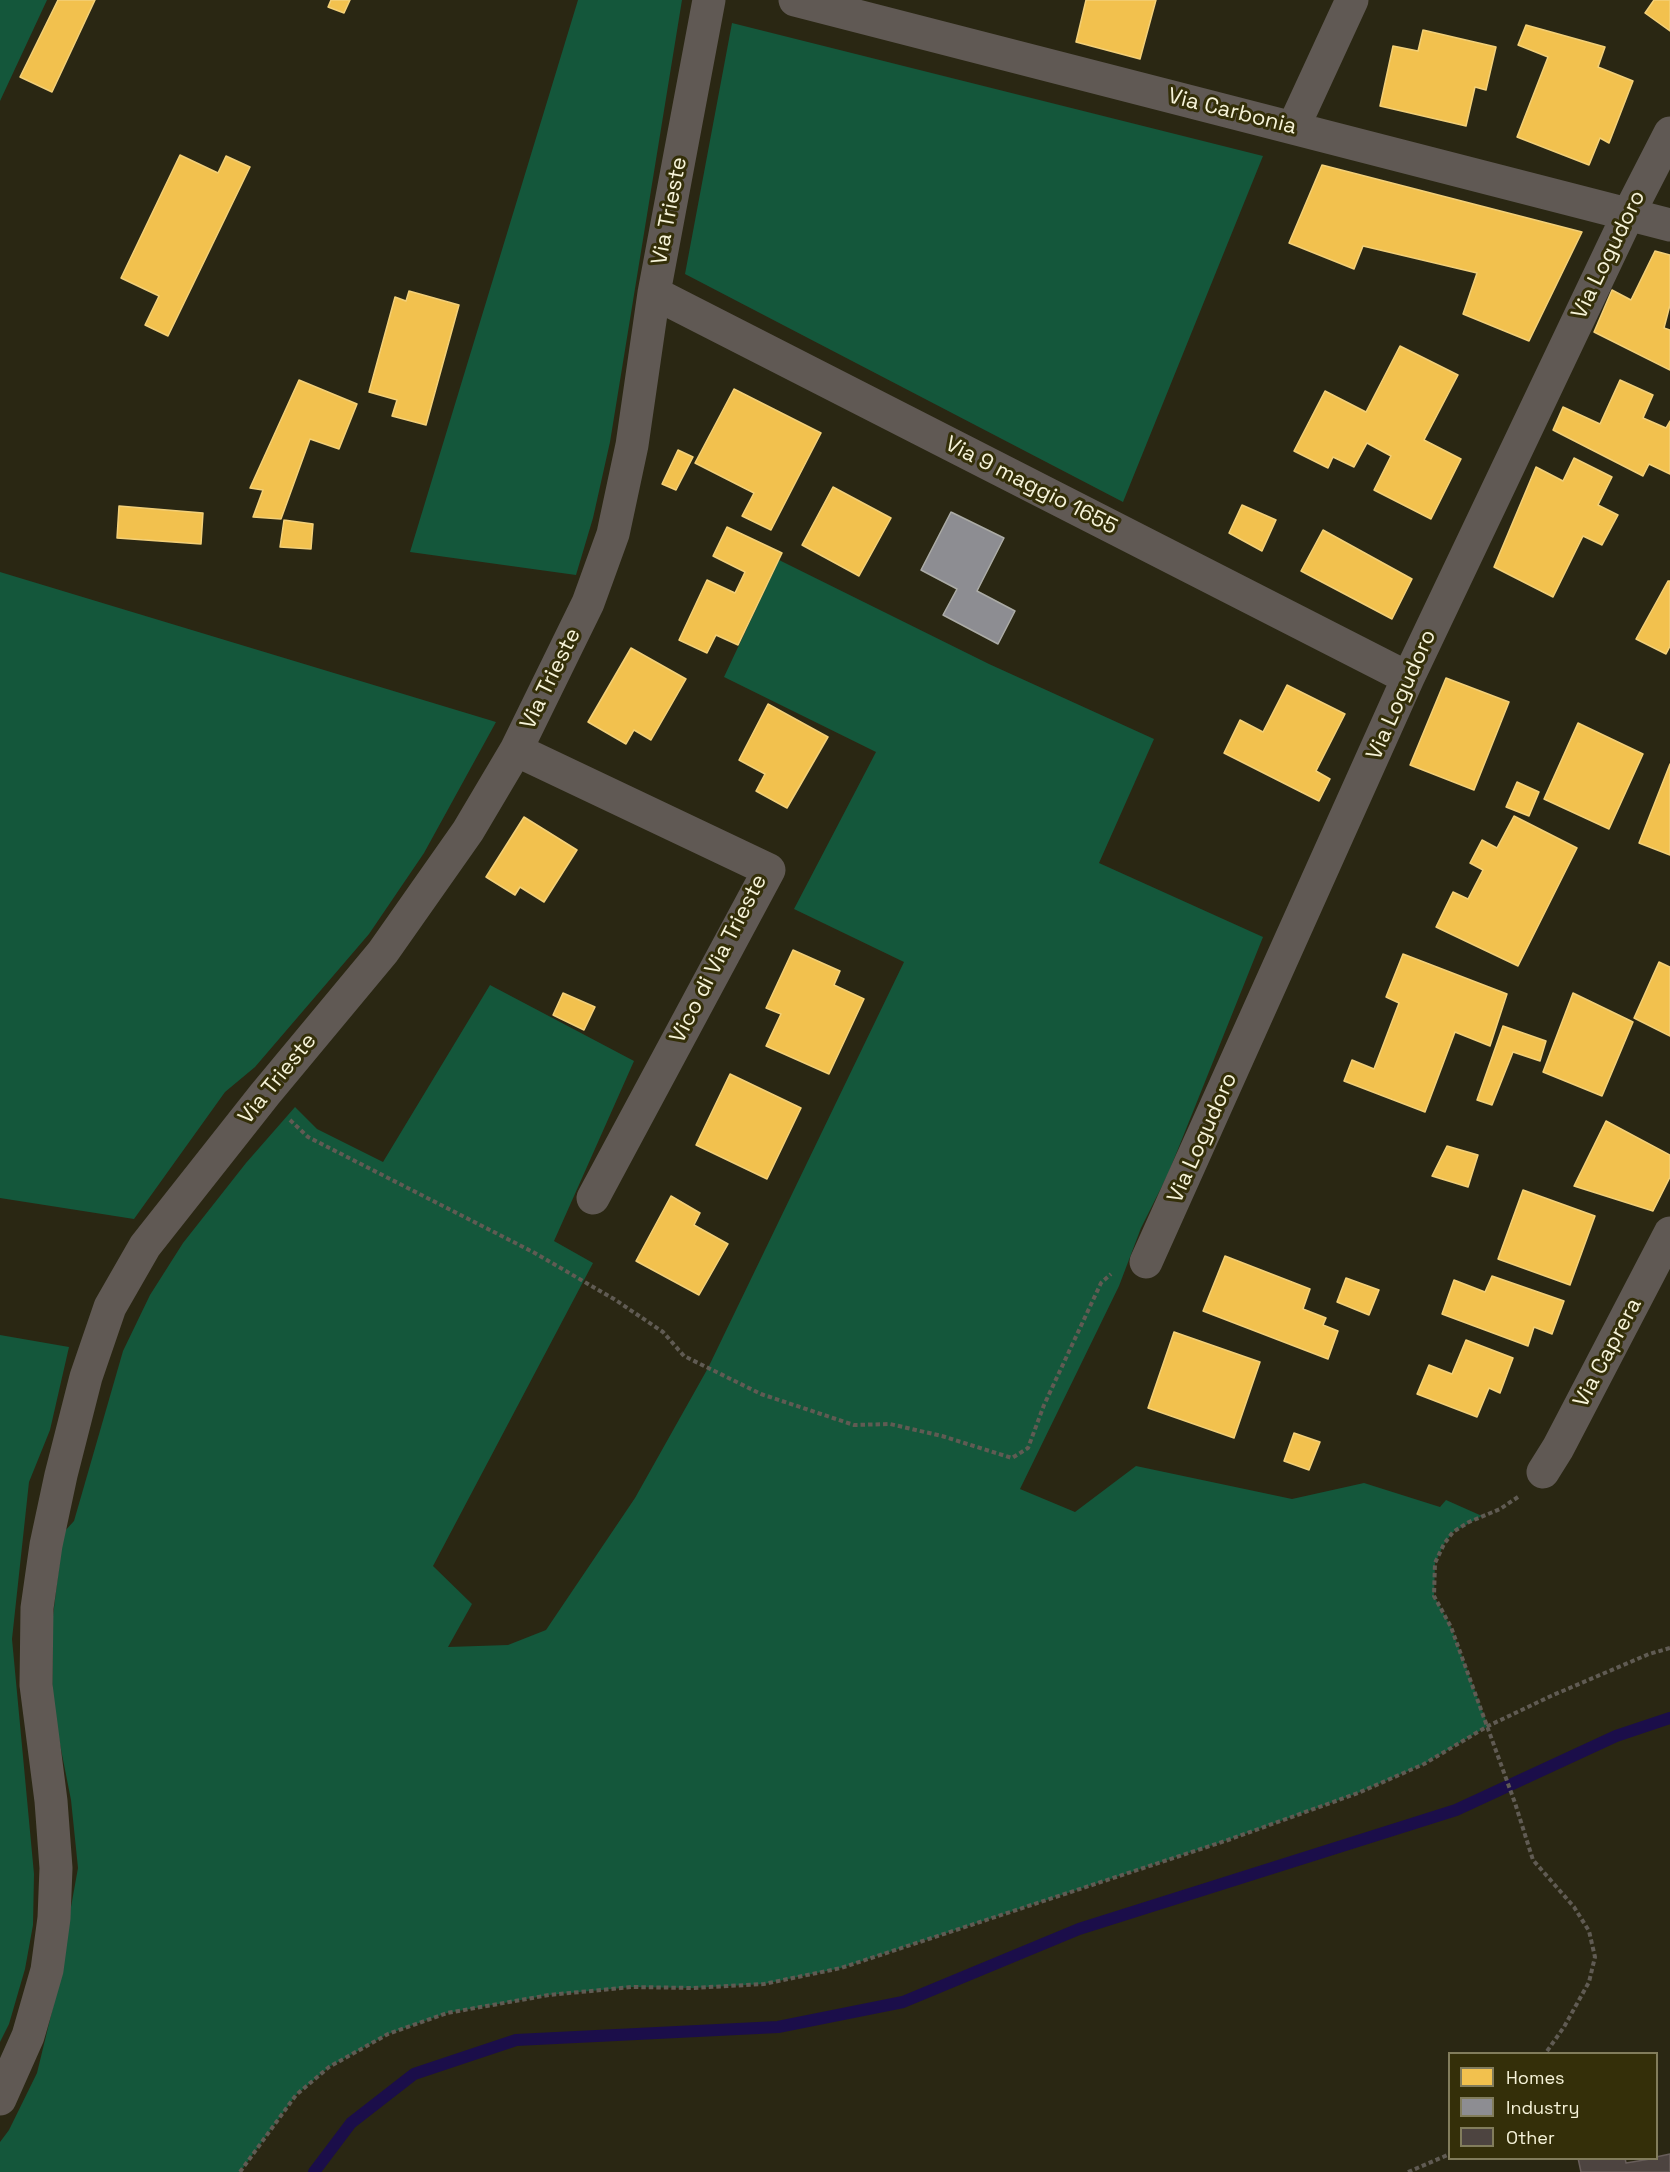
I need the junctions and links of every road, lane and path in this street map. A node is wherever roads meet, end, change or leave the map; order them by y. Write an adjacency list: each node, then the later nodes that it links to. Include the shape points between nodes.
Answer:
1 (710, 0): 8 (street, Via Trieste)
2 (795, 0): 4 (street, Via Carbonia)
3 (1352, 0): 4 (street)
4 (1293, 128): 6 (street, Via Carbonia)
5 (1670, 133): 6 (street, Via Logudoro)
6 (1628, 215): 7 (street, Via Carbonia); 9 (street, Via Logudoro)
7 (1670, 225)
8 (654, 293): 9 (street, Via 9 maggio 1655); 10 (street, Via Trieste, via 632,445 613,534 588,603)
9 (1408, 678): 14 (street, Via Logudoro)
10 (516, 750): 11 (street, Via Trieste, via 468,831 383,951); 12 (street, Vico di Via Trieste, via 769,870)
11 (265, 1094): 14 (path, via 308,1137 553,1264 663,1332 684,1356 761,1394 854,1425 890,1424 1012,1458 1028,1448 1101,1283 1120,1265); 19 (street, Via Trieste, via 145,1246 110,1307 86,1377 61,1474 37,1608 36,1685 51,1801 56,1868 54,1918 47,1970 28,2036)
12 (593, 1198)
13 (1670, 1233): 15 (street, Via Caprera)
14 (1146, 1262)
15 (1543, 1472): 17 (path, via 1525,1492 1500,1509 1453,1532 1435,1563 1434,1596 1451,1627)
16 (1670, 1648): 17 (path, via 1648,1654)
17 (1488, 1726): 18 (path, via 1533,1860 1574,1907 1589,1931 1595,1957 1589,1982); 21 (path, via 1424,1764 1358,1793 841,1968 764,1984 632,1987 549,1995 447,2013 388,2034 329,2067 296,2095)
18 (1546, 2052)
19 (0, 2098)
20 (1448, 2154): 22 (path)
21 (240, 2172)
22 (1408, 2172)

